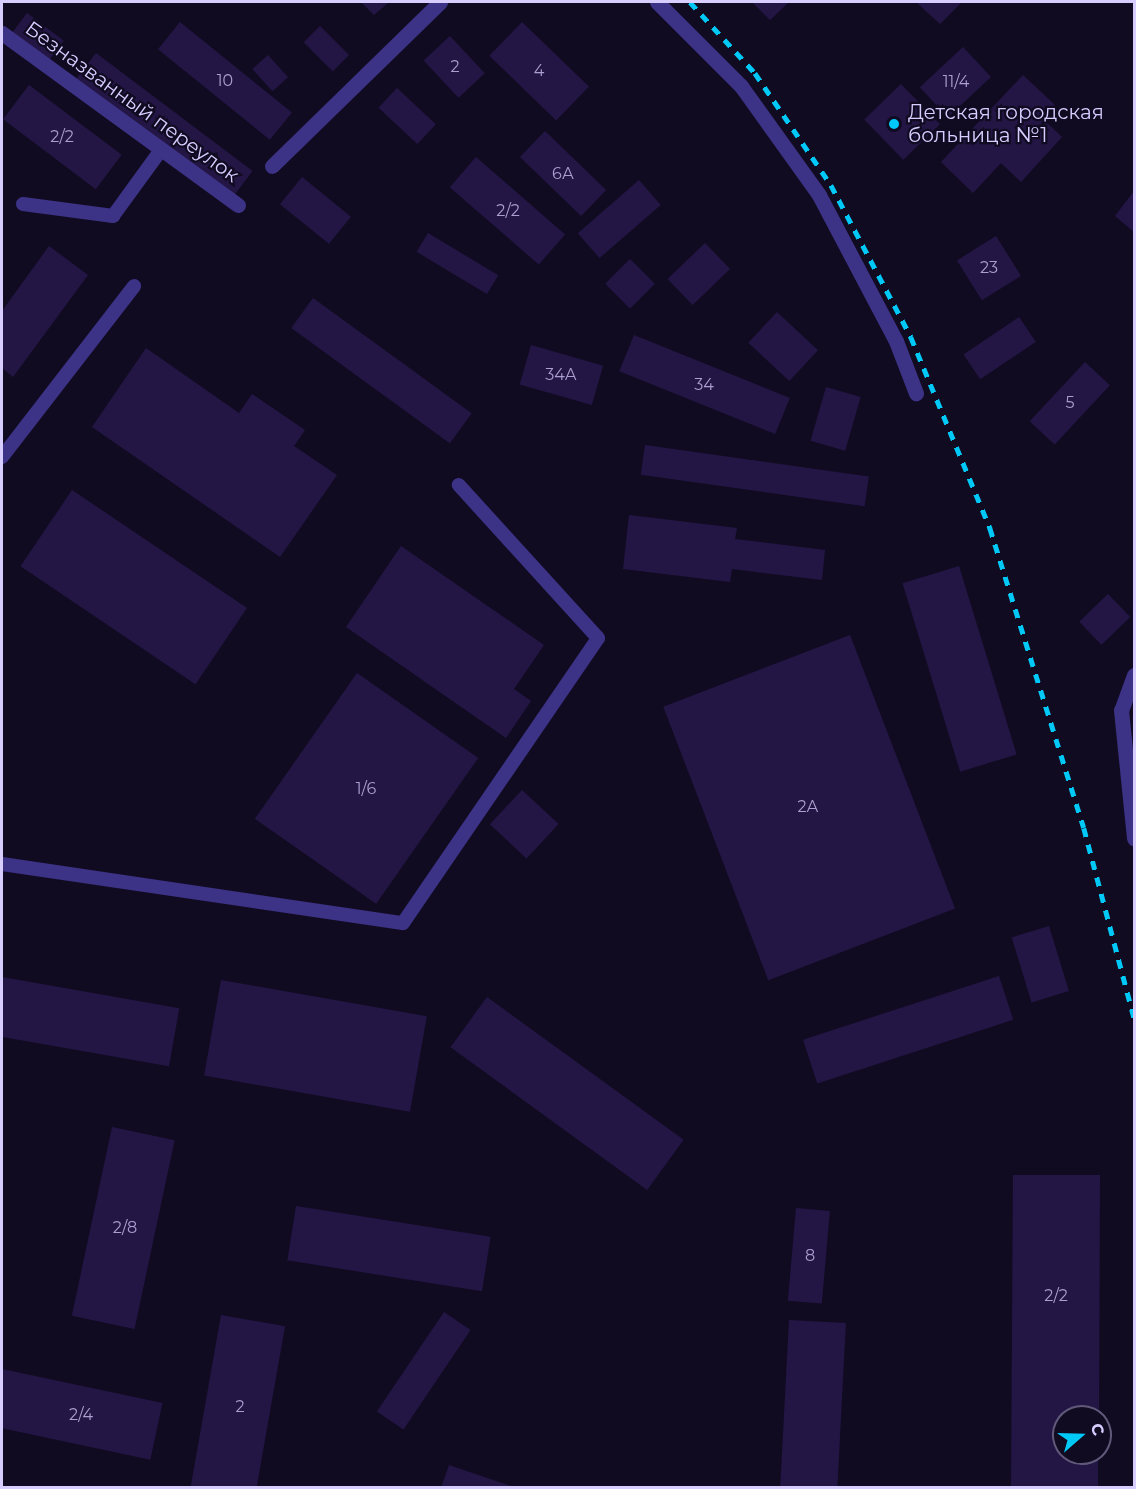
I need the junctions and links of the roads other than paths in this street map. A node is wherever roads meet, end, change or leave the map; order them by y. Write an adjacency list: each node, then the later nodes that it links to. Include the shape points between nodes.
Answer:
1 (440, 2): 5 (street)
2 (657, 2): 9 (street, via 741,86 819,195 896,341)
3 (2, 33): 4 (street, Безназванный переулок)
4 (161, 150): 6 (lane, via 112,216); 7 (street, Безназванный переулок)
5 (272, 166)
6 (23, 204)
7 (238, 205)
8 (134, 286): 10 (lane)
9 (916, 393)
10 (2, 457)
11 (459, 485): 15 (lane, via 598,638 404,923)
12 (1134, 675): 13 (street, via 1121,710)
13 (1131, 797): 14 (street)
14 (1134, 838)
15 (2, 864)

